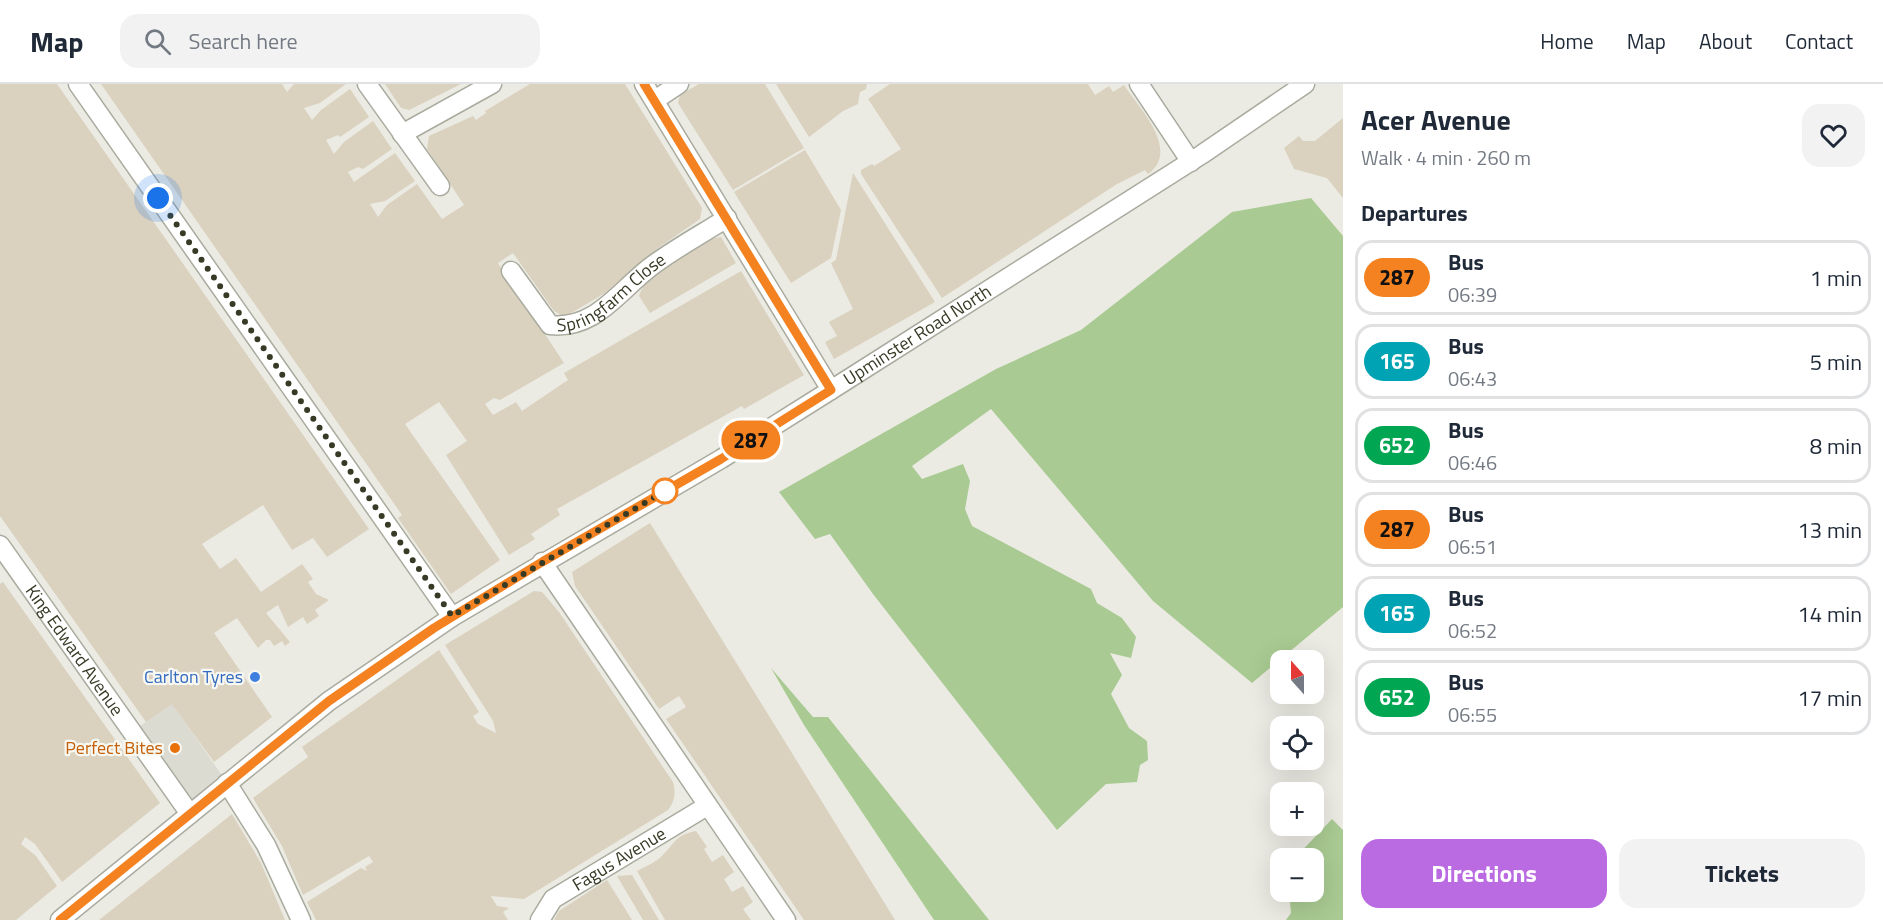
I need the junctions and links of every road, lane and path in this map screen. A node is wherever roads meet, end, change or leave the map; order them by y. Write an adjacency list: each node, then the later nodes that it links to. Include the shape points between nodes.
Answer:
1 (78, 84): 17 (street)
2 (367, 84): 9 (street)
3 (492, 84): 9 (street)
4 (644, 84): 8 (street)
5 (679, 84): 8 (street)
6 (1138, 84): 10 (street)
7 (1305, 84): 10 (street, Upminster Road North)
8 (655, 100): 12 (street)
9 (402, 134): 11 (street)
10 (1191, 162): 14 (street, Upminster Road North)
11 (440, 186)
12 (727, 218): 13 (street, Springfarm Close, via 652,266 596,315 568,327 550,325); 14 (street)
13 (511, 271)
14 (831, 390): 16 (street, Upminster Road North, via 721,459)
15 (0, 545): 20 (street, King Edward Avenue)
16 (542, 562): 17 (street, Upminster Road North); 19 (street)
17 (452, 616): 18 (street, Upminster Road North, via 329,701)
18 (227, 783): 20 (street, Upminster Road North); 23 (street, via 266,845)
19 (707, 806): 21 (street, Fagus Avenue, via 552,899); 24 (street)
20 (190, 814): 22 (street, Upminster Road North)
21 (540, 919)
22 (60, 920)
23 (300, 920)
24 (786, 920)

